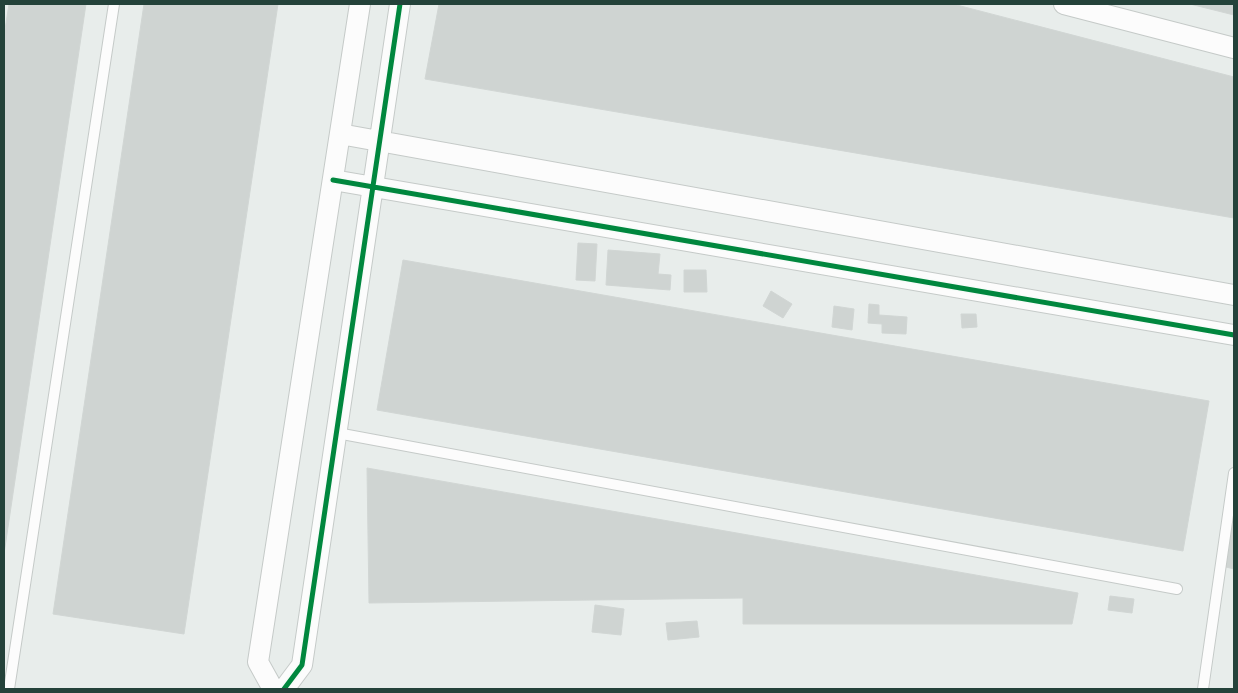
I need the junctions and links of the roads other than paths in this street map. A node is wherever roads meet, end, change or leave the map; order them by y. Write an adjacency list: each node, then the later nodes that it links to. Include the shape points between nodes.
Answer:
1 (114, 4): 15 (lane)
2 (360, 4): 6 (street)
3 (400, 4): 7 (street)
4 (1064, 4): 5 (street)
5 (1234, 48)
6 (340, 134): 7 (street); 8 (street)
7 (380, 141): 9 (street); 10 (street)
8 (332, 180): 9 (street); 16 (street, via 258,662)
9 (373, 187): 11 (street); 12 (street)
10 (1234, 295)
11 (1234, 335)
12 (337, 433): 14 (lane); 17 (street, via 302,664)
13 (1234, 473): 18 (lane)
14 (1177, 589)
15 (9, 689)
16 (273, 689)
17 (284, 689)
18 (1203, 689)

